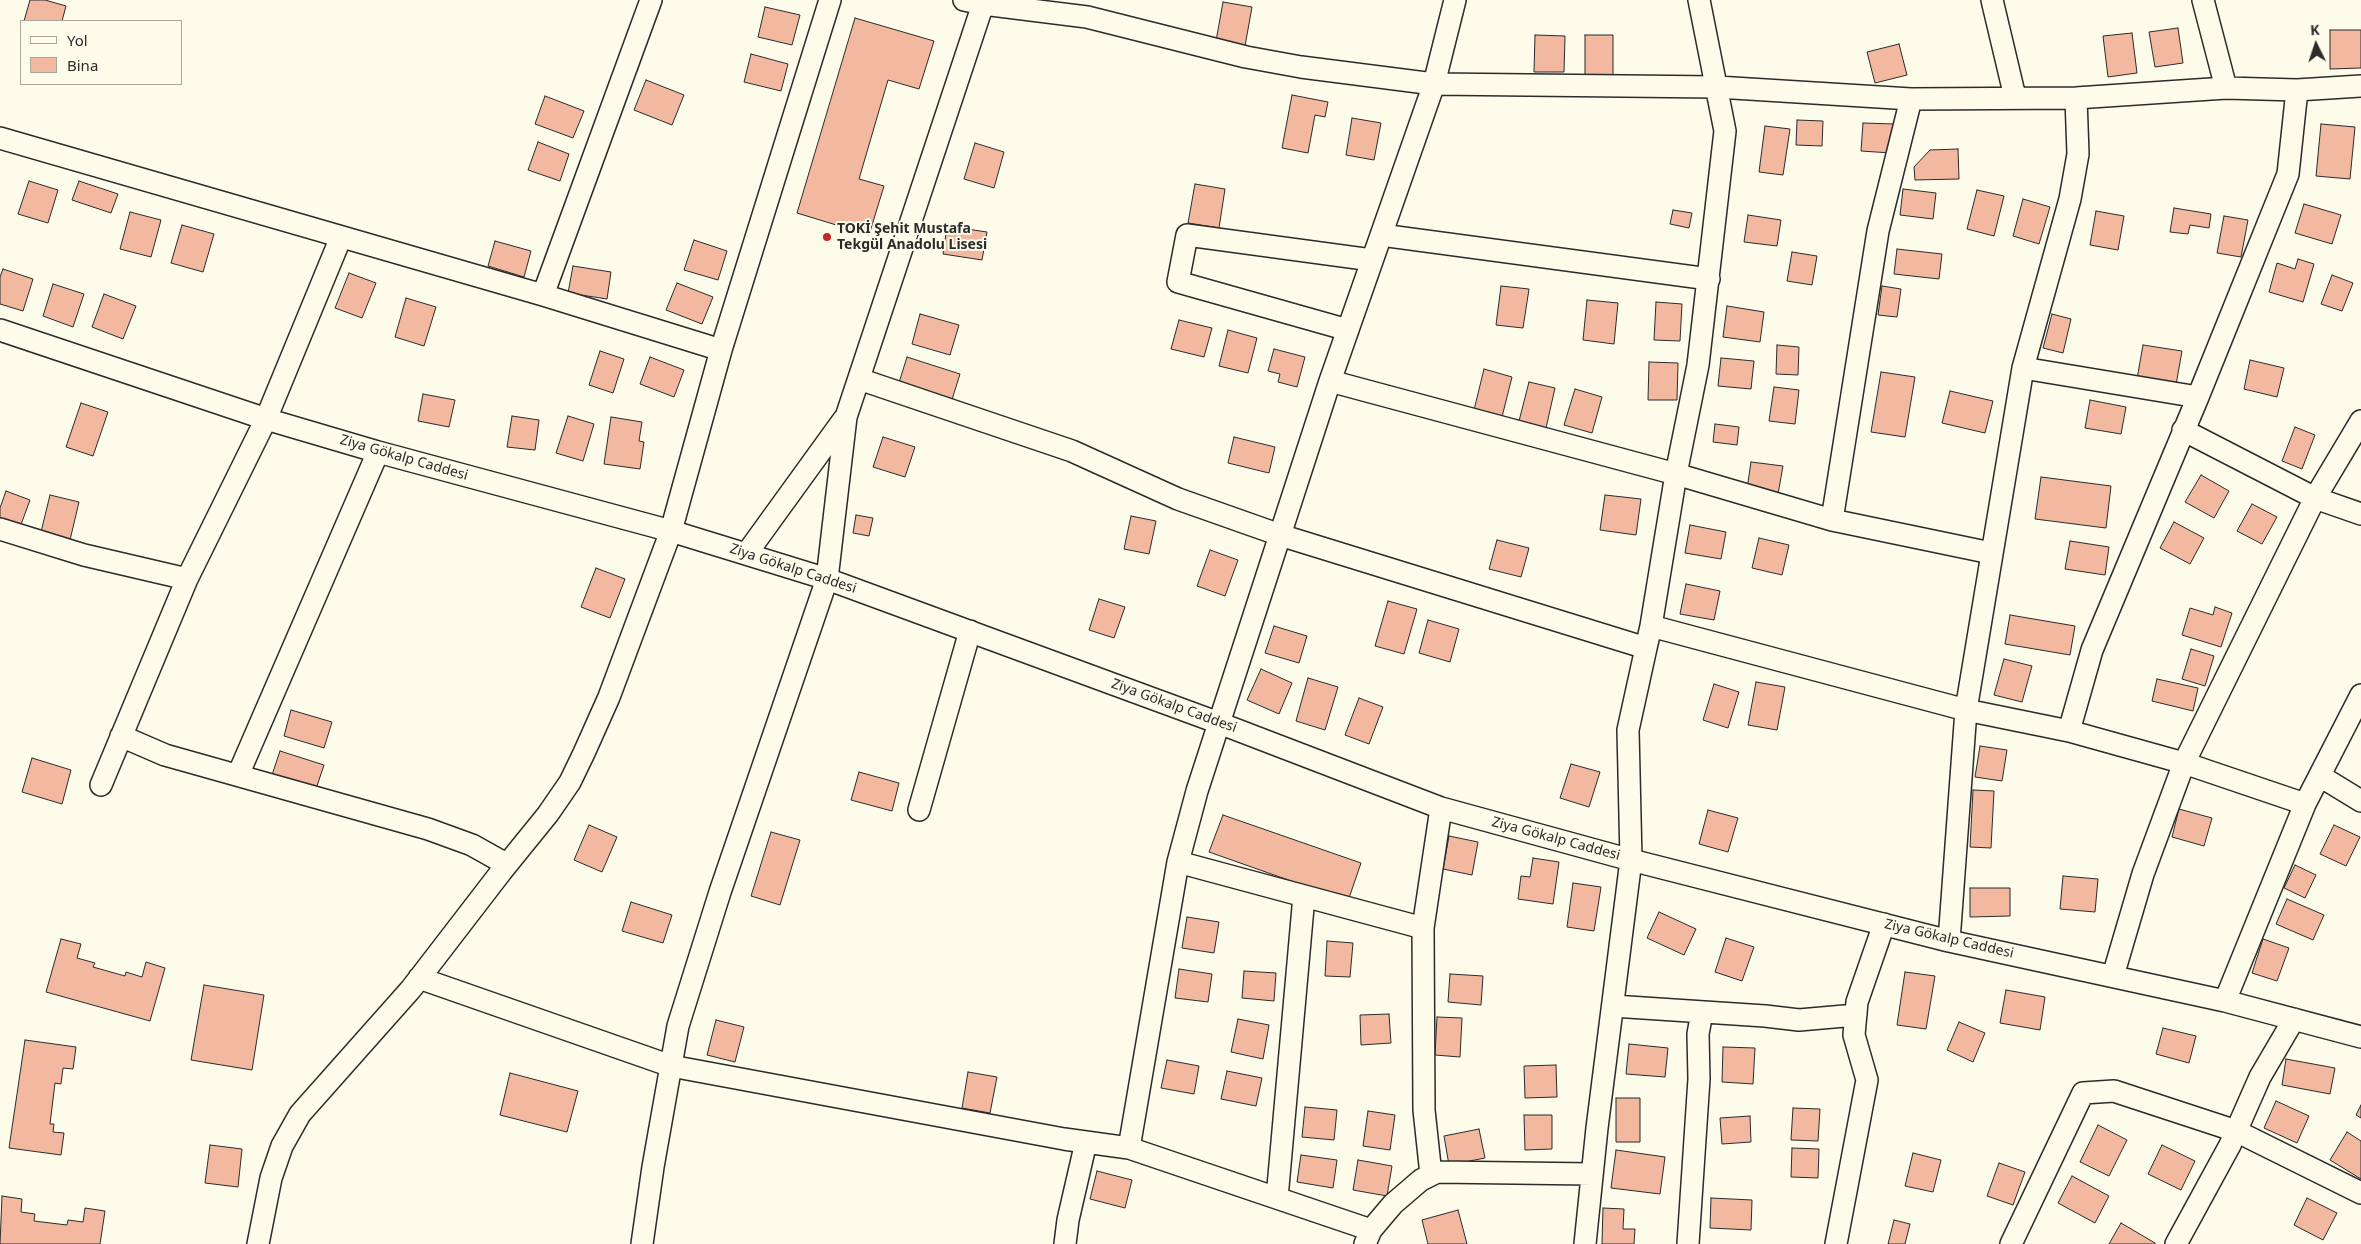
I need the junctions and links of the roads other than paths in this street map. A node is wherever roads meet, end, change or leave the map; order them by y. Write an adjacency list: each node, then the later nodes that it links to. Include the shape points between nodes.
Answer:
1 (651, 0): 21 (street)
2 (830, 0): 24 (street)
3 (1455, 0): 8 (street)
4 (1699, 0): 9 (street)
5 (1992, 0): 13 (street)
6 (2203, 0): 11 (street)
7 (974, 2): 8 (street, via 1087,17 1273,62); 26 (street)
8 (1434, 84): 9 (street); 17 (street)
9 (1717, 86): 15 (street); 20 (street, via 1726,131)
10 (2361, 86): 12 (street)
11 (2226, 88): 12 (street); 14 (street)
12 (2297, 90): 28 (street, via 2288,174)
13 (2015, 97): 14 (street); 15 (street)
14 (2076, 98): 25 (street, via 2078,154 2070,199)
15 (1911, 99): 37 (street, via 1878,231)
16 (0, 138): 18 (street)
17 (1381, 235): 19 (street); 20 (street)
18 (341, 237): 21 (street); 30 (street)
19 (1372, 260): 23 (street); 23 (street, via 1187,234 1178,282)
20 (1709, 279): 34 (street, via 1698,365)
21 (543, 295): 24 (street)
22 (0, 330): 30 (street, Ziya Gökalp Caddesi)
23 (1348, 330): 27 (street)
24 (722, 350): 39 (street)
25 (2023, 368): 28 (street); 42 (street)
26 (859, 379): 29 (street); 40 (street, via 1072,451 1178,499)
27 (1330, 381): 34 (street); 40 (street)
28 (2198, 397): 32 (street)
29 (846, 417): 41 (street); 44 (street)
30 (266, 419): 33 (street, Ziya Gökalp Caddesi); 43 (street)
31 (2361, 422): 35 (street)
32 (2183, 430): 35 (street); 51 (street, via 2092,650)
33 (378, 452): 39 (street, Ziya Gökalp Caddesi); 54 (street)
34 (1676, 474): 37 (street); 45 (street)
35 (2315, 498): 36 (street); 53 (street)
36 (2361, 514)
37 (1832, 520): 42 (street)
38 (0, 528): 43 (street, via 84,555)
39 (671, 531): 41 (street, Ziya Gökalp Caddesi); 63 (street, via 609,697 570,782)
40 (1280, 535): 47 (street); 50 (street)
41 (747, 553): 44 (street, Ziya Gökalp Caddesi)
42 (1991, 554): 49 (street)
43 (187, 579): 52 (street)
44 (827, 579): 46 (street, Ziya Gökalp Caddesi); 76 (street, via 720,892 678,1026)
45 (1651, 626): 47 (street); 49 (street)
46 (970, 631): 50 (street, Ziya Gökalp Caddesi); 60 (street)
47 (1646, 648): 61 (street, via 1628,730)
48 (2361, 695): 55 (street)
49 (1966, 710): 51 (street); 67 (street)
50 (1219, 723): 59 (street, Ziya Gökalp Caddesi); 62 (street)
51 (2069, 732): 53 (street)
52 (121, 736): 54 (street, via 166,755); 56 (street)
53 (2184, 763): 58 (street); 68 (street, via 2143,874)
54 (238, 776): 63 (street, via 428,829 472,845)
55 (2320, 776): 57 (street); 58 (street)
56 (100, 785)
57 (2361, 801)
58 (2305, 804): 70 (street)
59 (1441, 808): 61 (street, Ziya Gökalp Caddesi); 66 (street)
60 (919, 810)
61 (1631, 860): 65 (street, Ziya Gökalp Caddesi); 71 (street)
62 (1178, 862): 64 (street); 79 (street)
63 (506, 864): 69 (street)
64 (1304, 896): 66 (street); 83 (street)
65 (1884, 924): 67 (street, Ziya Gökalp Caddesi); 73 (street, via 1857,1002)
66 (1423, 928): 81 (street, via 1424,1110)
67 (1949, 941): 68 (street, Ziya Gökalp Caddesi)
68 (2113, 976): 70 (street, Ziya Gökalp Caddesi)
69 (419, 978): 76 (street); 85 (street, via 300,1114 282,1146 271,1178)
70 (2225, 1002): 74 (street, Ziya Gökalp Caddesi)
71 (1613, 1006): 72 (street); 80 (street)
72 (1702, 1012): 73 (street, via 1799,1020); 89 (street, via 1698,1034 1699,1079)
73 (1856, 1015): 90 (street, via 1854,1035 1867,1080)
74 (2294, 1019): 75 (street, Ziya Gökalp Caddesi); 77 (street, via 2260,1077)
75 (2361, 1037)
76 (671, 1066): 78 (street); 86 (street)
77 (2236, 1131): 82 (street); 91 (street, via 2114,1091 2082,1093); 92 (street)
78 (1086, 1142): 79 (street); 87 (street)
79 (1129, 1148): 83 (street)
80 (1592, 1174): 81 (street, via 1437,1172); 88 (street)
81 (1431, 1175): 84 (street, via 1393,1204)
82 (2361, 1193)
83 (1277, 1198): 84 (street)
84 (1368, 1237)
85 (258, 1244)
86 (642, 1244)
87 (1065, 1244)
88 (1585, 1244)
89 (1688, 1244)
90 (1836, 1244)
91 (2011, 1244)
92 (2176, 1244)

